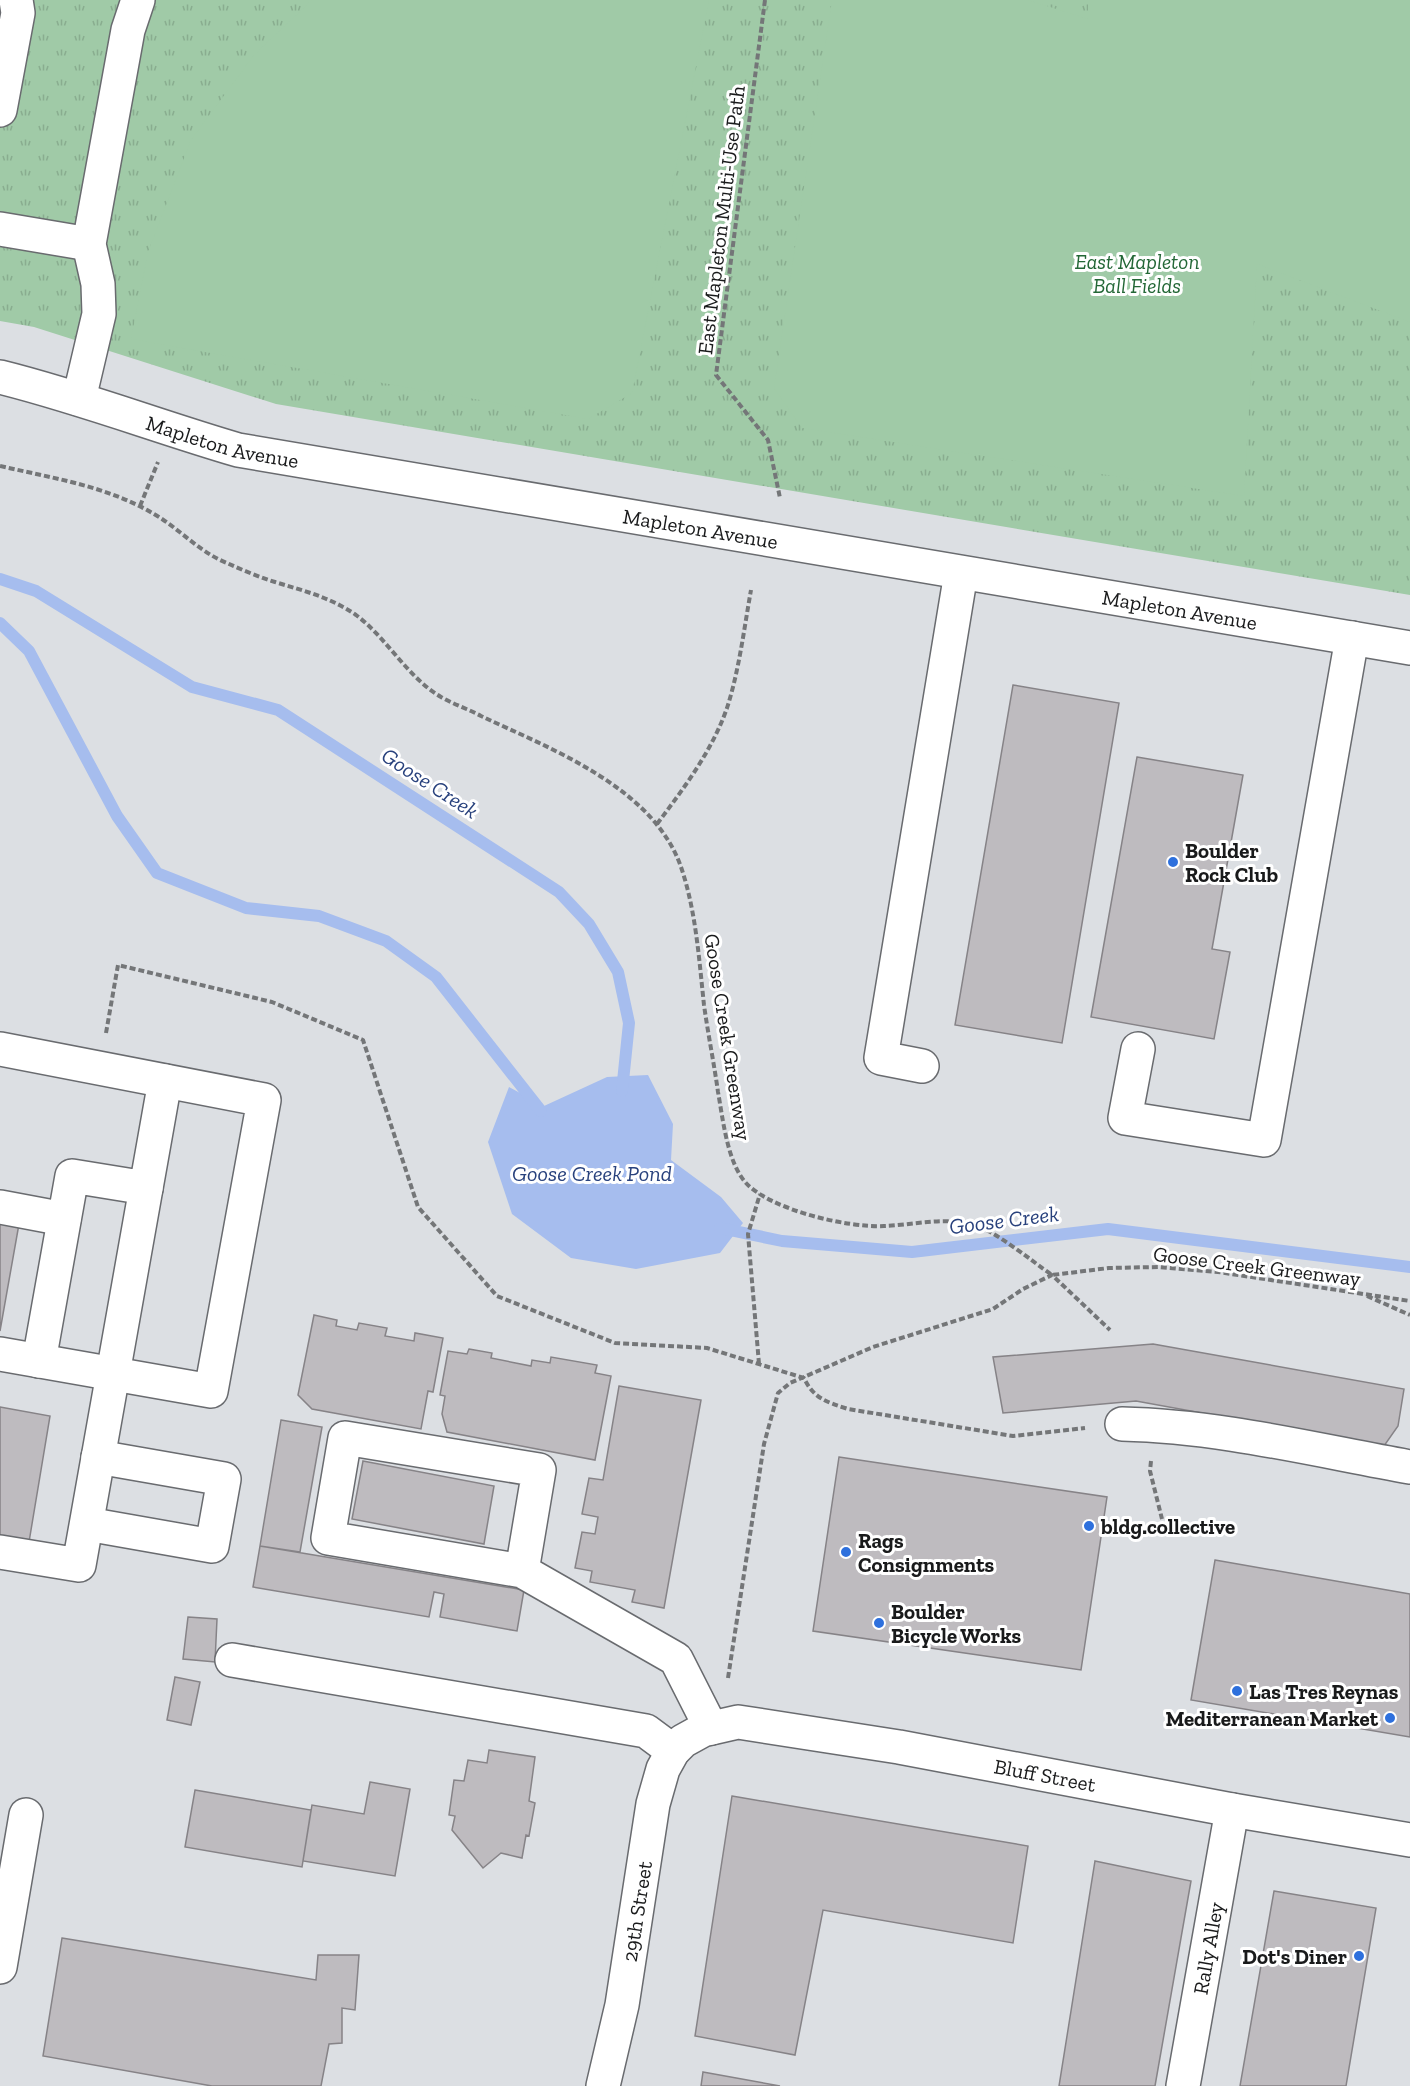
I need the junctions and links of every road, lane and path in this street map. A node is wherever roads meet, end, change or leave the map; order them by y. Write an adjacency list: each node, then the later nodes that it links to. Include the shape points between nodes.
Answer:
1 (16, 0): 4 (street, via 18,13)
2 (138, 0): 7 (street, via 128,30)
3 (765, 0): 12 (path, East Mapleton Multi-Use Path, via 716,375 768,440)
4 (6, 51): 5 (street)
5 (0, 110)
6 (0, 229): 7 (street)
7 (89, 244): 9 (street, via 98,284 99,314)
8 (0, 377): 9 (street, Mapleton Avenue)
9 (79, 399): 10 (street, Mapleton Avenue)
10 (170, 430): 13 (path); 14 (street, Mapleton Avenue, via 250,452)
11 (0, 466): 13 (path, Goose Creek Greenway, via 115,494)
12 (780, 498)
13 (140, 506): 18 (path, Goose Creek Greenway, via 222,562 332,600 359,618 438,696 602,777)
14 (961, 573): 16 (street, Mapleton Avenue); 21 (street, via 881,1058)
15 (751, 590): 18 (path, via 726,710 687,784)
16 (1352, 638): 17 (street, Mapleton Avenue); 20 (street, via 1264,1140 1125,1118)
17 (1410, 648)
18 (657, 824): 25 (path, Goose Creek Greenway, via 680,863 690,897 725,1130 735,1164 745,1182)
19 (0, 1049): 22 (street)
20 (1138, 1049)
21 (922, 1066)
22 (100, 1068): 23 (street); 35 (path, via 118,965 272,1002 363,1040 418,1207 497,1296 615,1343 707,1348)
23 (165, 1081): 24 (street); 36 (street, via 264,1100 211,1391)
24 (146, 1188): 27 (street, via 72,1176); 36 (street)
25 (760, 1194): 28 (path, Goose Creek Greenway, via 786,1208 841,1223 879,1227 957,1221 976,1225); 35 (path, via 748,1234)
26 (0, 1207): 27 (street)
27 (64, 1219): 34 (street)
28 (1052, 1275): 29 (path, Goose Creek Greenway, via 1158,1267); 32 (path); 37 (path, via 1023,1288 993,1309 873,1347)
29 (1360, 1294): 30 (path, Goose Creek Greenway); 31 (path)
30 (1410, 1301)
31 (1410, 1315)
32 (1110, 1330)
33 (0, 1354): 34 (street)
34 (39, 1361): 36 (street)
35 (759, 1364): 37 (path)
36 (113, 1374): 39 (street)
37 (804, 1378): 38 (path, via 823,1401 848,1409 990,1433 1013,1436); 45 (path, via 790,1383 778,1394 764,1444 727,1684)
38 (1122, 1424): 40 (street, via 1203,1430)
39 (99, 1457): 41 (street); 41 (street, via 224,1479 212,1546)
40 (1410, 1467)
41 (87, 1524): 42 (street, via 80,1565)
42 (0, 1552)
43 (522, 1571): 43 (street, via 328,1538 345,1438 539,1470); 45 (street, via 676,1659)
44 (232, 1660): 45 (street, via 646,1731)
45 (701, 1736): 46 (street, Bluff Street, via 908,1749); 50 (street, 29th Street, via 663,1769 653,1804 622,2005)
46 (1232, 1810): 48 (street, Bluff Street); 51 (street, Rally Alley)
47 (23, 1815): 49 (street)
48 (1410, 1840)
49 (0, 1967)
50 (603, 2086)
51 (1183, 2086)

